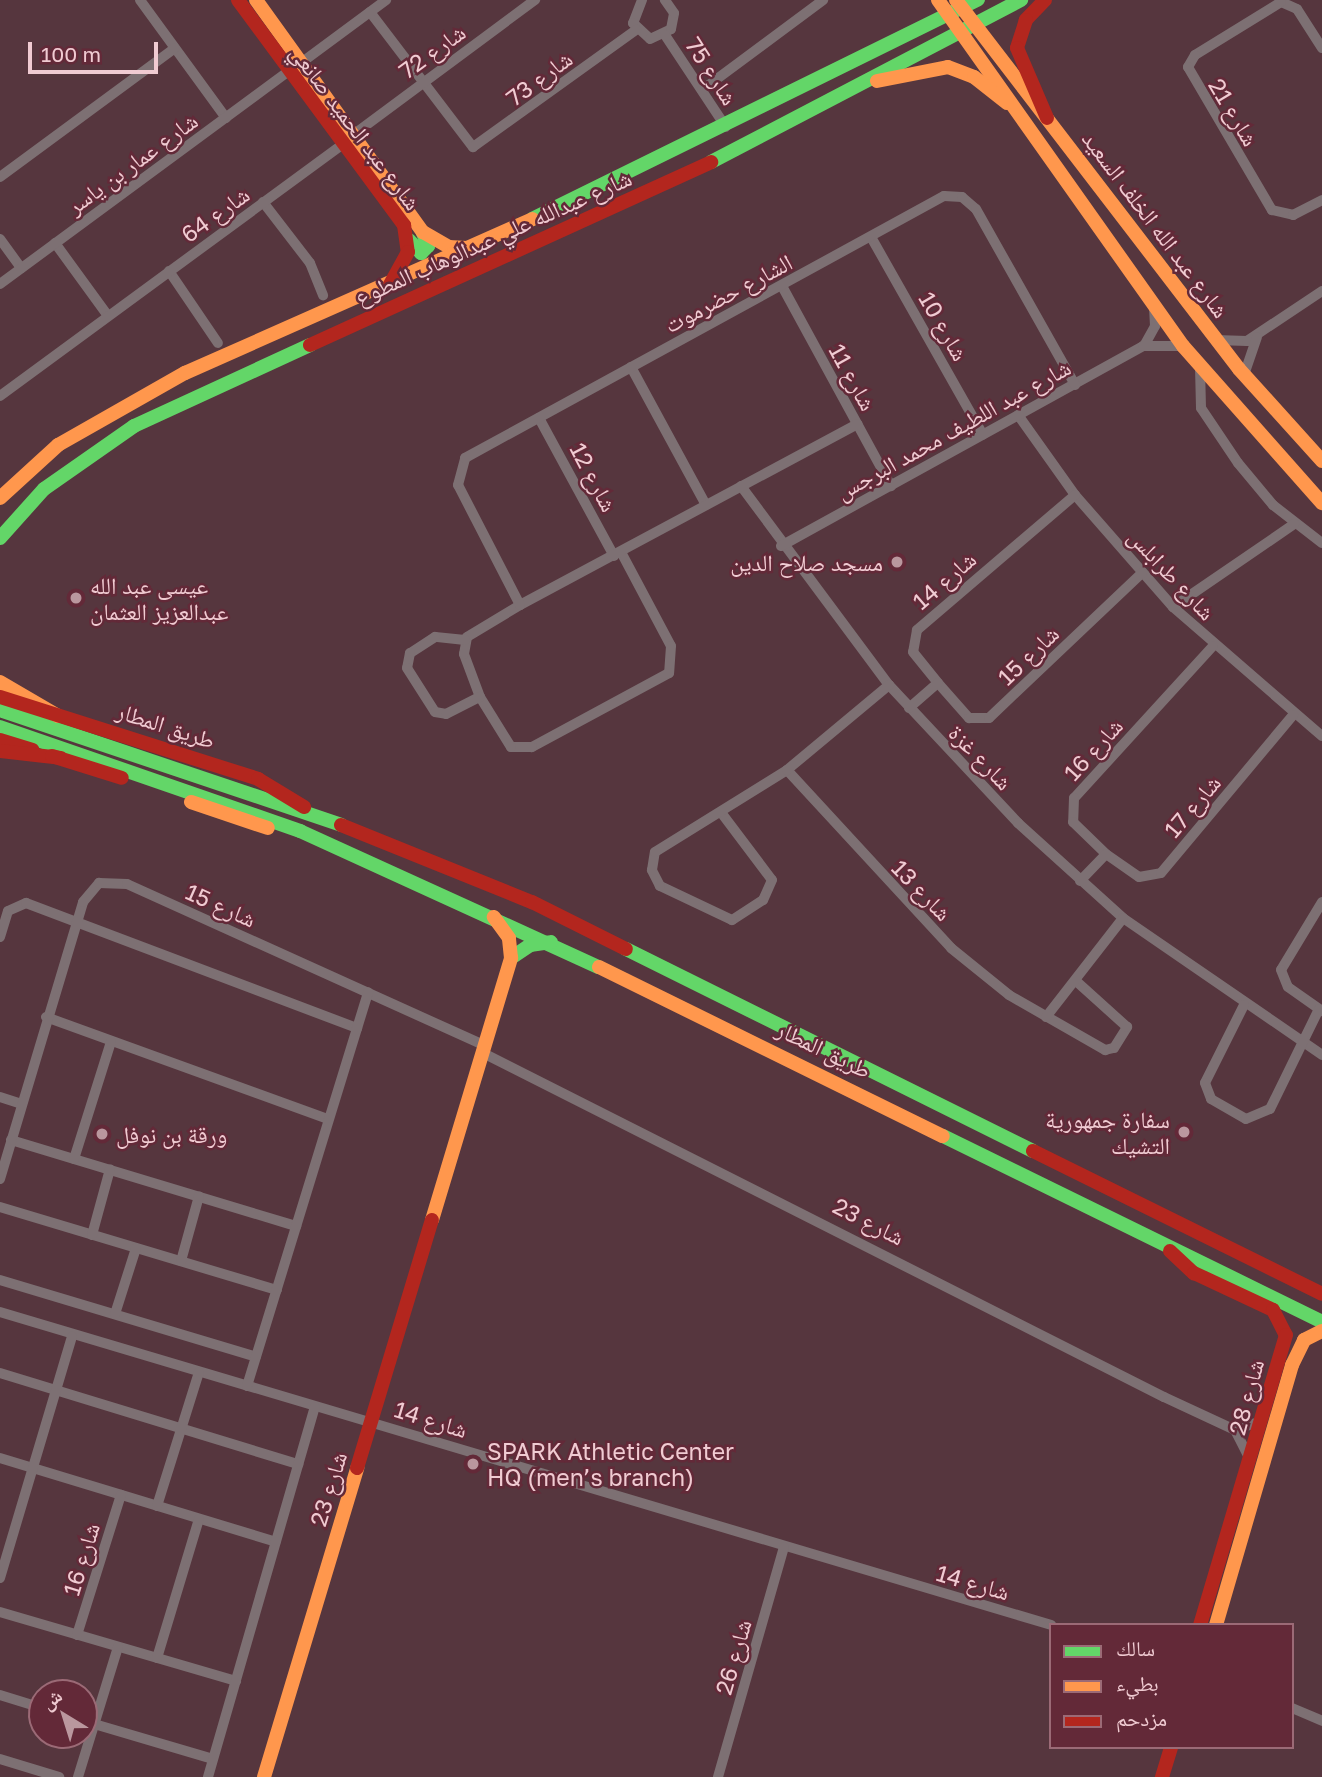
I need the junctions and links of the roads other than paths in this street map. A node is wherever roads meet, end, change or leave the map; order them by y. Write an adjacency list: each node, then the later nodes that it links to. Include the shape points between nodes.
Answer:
1 (140, 0): 22 (street)
2 (238, 0): 21 (main road, شارع عبد الحميد صانعي)
3 (256, 0): 17 (main road, شارع عبد الحميد صانعي)
4 (386, 0): 14 (street)
5 (535, 0): 26 (street, شارع 72)
6 (641, 0): 18 (street, via 632,15)
7 (938, 0): 15 (main road, شارع عبد الله الخلف السعيد)
8 (978, 0): 13 (main road, شارع عبدالله علي عبدالوهاب المطوع)
9 (1021, 0): 16 (main road, شارع عبدالله علي عبدالوهاب المطوع)
10 (1045, 0): 33 (main road, via 1026,20 1017,48)
11 (822, 1): 28 (street)
12 (671, 2): 20 (street, via 674,21)
13 (959, 4): 15 (main road, شارع عبدالله علي عبدالوهاب المطوع); 16 (main road, شارع عبد الله الخلف السعيد)
14 (370, 12): 24 (street); 26 (street)
15 (948, 15): 19 (main road, شارع عبد الله الخلف السعيد); 34 (main road, شارع عبدالله علي عبدالوهاب المطوع)
16 (974, 25): 19 (main road, شارع عبدالله علي عبدالوهاب المطوع); 33 (main road, شارع عبد الله الخلف السعيد)
17 (281, 29): 21 (main road, via 267,29); 24 (main road, شارع عبد الحميد صانعي)
18 (636, 30): 20 (street, via 650,39); 26 (street, شارع 73, via 486,142 473,147 463,141)
19 (960, 32): 27 (main road, شارع عبدالله علي عبدالوهاب المطوع); 30 (main road, شارع عبد الله الخلف السعيد)
20 (665, 35): 28 (street, شارع 75)
21 (263, 42): 25 (main road, شارع عبد الحميد صانعي)
22 (175, 48): 32 (street); 36 (street)
23 (1322, 48): 37 (street, شارع 21, via 1297,9 1281,2 1195,55 1188,67 1272,211 1293,215)
24 (305, 60): 29 (main road, شارع عبد الحميد صانعي)
25 (286, 74): 31 (main road, شارع عبد الحميد صانعي); 32 (street, شارع عمار بن ياسر)
26 (421, 83): 35 (street, شارع 72)
27 (864, 83): 30 (main road, via 948,66 974,77); 66 (main road, شارع عبدالله علي عبدالوهاب المطوع, via 768,136)
28 (702, 90): 34 (street, شارع 75)
29 (328, 94): 31 (main road, via 325,107); 35 (main road, شارع عبد الحميد صانعي)
30 (1007, 103): 46 (main road, شارع عبد الله الخلف السعيد)
31 (311, 107): 35 (main road, شارع عبد الحميد صانعي)
32 (226, 118): 44 (street, شارع عمار بن ياسر)
33 (1047, 118): 40 (main road, شارع عبد الله الخلف السعيد)
34 (726, 127): 45 (main road, شارع عبدالله علي عبدالوهاب المطوع)
35 (348, 139): 38 (street, شارع 64); 39 (main road, شارع عبد الحميد صانعي); 43 (main road, شارع عبد الحميد صانعي)
36 (0, 177)
37 (1322, 200)
38 (263, 202): 48 (street, شارع 64); 53 (street, via 310,263)
39 (423, 232): 43 (main road, via 426,250 416,252); 45 (main road, شارع عبد الحميد صانعي, via 449,247)
40 (1134, 232): 46 (main road, via 1118,233); 58 (main road, شارع عبد الله الخلف السعيد)
41 (871, 237): 51 (street, الشارع حضرموت); 65 (street, الشارع حضرموت, via 944,195 967,200); 71 (street, شارع 10)
42 (0, 239): 47 (street)
43 (409, 240): 50 (main road, شارع عبد الحميد صانعي)
44 (55, 243): 47 (street, شارع عمار بن ياسر); 55 (street)
45 (473, 248): 50 (main road, شارع عبدالله علي عبدالوهاب المطوع)
46 (1113, 248): 54 (main road, شارع عبد الله الخلف السعيد)
47 (21, 268): 49 (street, شارع عمار بن ياسر)
48 (169, 271): 55 (street, شارع 64); 59 (street)
49 (0, 284)
50 (389, 285): 56 (main road, شارع عبدالله علي عبدالوهاب المطوع)
51 (782, 286): 62 (street, الشارع حضرموت); 70 (street, شارع 11)
52 (1322, 291): 57 (street)
53 (323, 295)
54 (1154, 307): 60 (street, via 1155,327); 61 (main road, شارع عبد الله الخلف السعيد)
55 (108, 316): 67 (street, شارع 64)
56 (309, 319): 66 (main road, via 276,343 207,374); 72 (main road, شارع عبدالله علي عبدالوهاب المطوع, via 186,373)
57 (1257, 337): 58 (street, via 1237,344); 64 (street)
58 (1216, 340): 64 (main road, شارع عبد الله الخلف السعيد)
59 (218, 343)
60 (1143, 346): 61 (street, شارع عبد اللطيف محمد البرجس); 65 (street, شارع عبد اللطيف محمد البرجس)
61 (1183, 346): 63 (main road, شارع عبد الله الخلف السعيد)
62 (631, 367): 69 (street, الشارع حضرموت); 80 (street)
63 (1199, 368): 79 (main road, شارع عبد الله الخلف السعيد); 81 (street, via 1201,408 1238,463)
64 (1244, 375): 73 (main road, شارع عبد الله الخلف السعيد)
65 (1075, 385): 68 (street, شارع عبد اللطيف محمد البرجس)
66 (208, 389): 82 (main road, شارع عبدالله علي عبدالوهاب المطوع, via 87,455)
67 (0, 396)
68 (1018, 415): 71 (street, شارع عبد اللطيف محمد البرجس); 77 (street, شارع طرابلس)
69 (540, 418): 85 (street, شارع 12); 87 (street, الشارع حضرموت, via 465,458 456,473)
70 (857, 424): 75 (street); 76 (street, شارع 11)
71 (983, 435): 76 (street, شارع عبد اللطيف محمد البرجس)
72 (58, 445): 74 (main road); 78 (main road, شارع عبدالله علي عبدالوهاب المطوع)
73 (1322, 461)
74 (0, 482)
75 (741, 486): 80 (street); 84 (street, شارع غزة)
76 (891, 486): 84 (street, شارع عبد اللطيف محمد البرجس)
77 (1074, 495): 86 (street, شارع طرابلس); 92 (street, شارع 14, via 917,630 913,652)
78 (0, 498)
79 (1322, 503)
80 (705, 505): 85 (street)
81 (1294, 524): 83 (street); 88 (street)
82 (0, 538)
83 (1322, 543)
84 (781, 545): 93 (street, شارع غزة)
85 (617, 554): 87 (street); 95 (street, via 671,646 668,673 524,749 508,744)
86 (1142, 573): 88 (street, شارع طرابلس); 92 (street, شارع 15, via 989,718 969,718)
87 (520, 605): 89 (street)
88 (1173, 607): 90 (street, شارع طرابلس)
89 (465, 640): 95 (street); 95 (street, via 435,637 410,653 407,668 435,712 446,714)
90 (1213, 646): 98 (street, شارع طرابلس); 109 (street, شارع 16, via 1074,798 1073,822)
91 (0, 682): 99 (main road)
92 (938, 683): 96 (street)
93 (889, 685): 96 (street, شارع غزة); 105 (street)
94 (0, 697): 99 (main road, طريق المطار)
95 (480, 697)
96 (909, 708): 110 (street, شارع غزة)
97 (0, 710): 106 (main road, طريق المطار)
98 (1293, 715): 101 (street, شارع طرابلس); 109 (street, شارع 17, via 1161,873 1139,877)
99 (58, 716): 106 (main road, طريق المطار, via 258,779)
100 (0, 727): 108 (main road, طريق المطار, via 128,766)
101 (1322, 736)
102 (0, 740): 104 (main road, طريق المطار)
103 (0, 751): 104 (main road)
104 (61, 758): 108 (main road, طريق المطار, via 244,821)
105 (787, 770): 107 (street); 123 (street, شارع 13, via 951,948)
106 (310, 812): 130 (main road, طريق المطار, via 532,902)
107 (723, 815): 107 (street, via 655,852 652,870 660,886 732,920 763,900 772,880)
108 (300, 831): 112 (main road, طريق المطار)
109 (1106, 854): 110 (street)
110 (1080, 881): 113 (street, شارع غزة)
111 (1322, 902): 121 (street, via 1281,970 1288,986)
112 (492, 915): 116 (main road, طريق المطار); 117 (main road, via 509,938)
113 (1124, 918): 118 (street); 120 (street, شارع غزة)
114 (78, 922): 115 (street, via 18,904 8,911); 119 (street, شارع 15, via 92,887 127,884); 122 (street, شارع 15); 124 (street)
115 (0, 937)
116 (552, 942): 117 (main road, via 530,945); 128 (main road, طريق المطار)
117 (512, 958): 127 (main road, شارع 23)
118 (1076, 981): 123 (street); 123 (street, شارع 13, via 1124,1023 1120,1042 1105,1049)
119 (368, 992): 124 (street); 127 (street, شارع 15)
120 (1244, 1006): 126 (street, شارع غزة); 126 (street, via 1207,1075 1211,1099 1246,1119 1260,1118)
121 (1321, 1010): 126 (street)
122 (46, 1017): 125 (street); 132 (street, شارع 15)
123 (1046, 1017)
124 (357, 1028): 133 (street)
125 (111, 1042): 133 (street); 135 (street)
126 (1302, 1043): 129 (street, شارع غزة)
127 (482, 1049): 160 (main road, شارع 23); 162 (street, شارع 23)
128 (785, 1055): 130 (main road, via 905,1106 916,1102); 142 (main road, طريق المطار)
129 (1322, 1055)
130 (913, 1091): 147 (main road, طريق المطار)
131 (0, 1097): 132 (street)
132 (21, 1104): 134 (street, شارع 15)
133 (328, 1119): 140 (street)
134 (11, 1140): 135 (street); 137 (street, شارع 15)
135 (75, 1158): 136 (street)
136 (110, 1169): 138 (street); 141 (street)
137 (0, 1180)
138 (199, 1196): 140 (street); 144 (street)
139 (0, 1207): 141 (street)
140 (296, 1226): 146 (street)
141 (92, 1235): 143 (street)
142 (1161, 1243): 150 (main road, طريق المطار); 159 (main road, شارع 28, via 1194,1273 1273,1310 1285,1324)
143 (135, 1248): 144 (street); 149 (street)
144 (181, 1261): 146 (street)
145 (0, 1280): 149 (street)
146 (277, 1290): 153 (street)
147 (1322, 1294)
148 (0, 1312): 152 (street, شارع 14)
149 (115, 1314): 153 (street)
150 (1322, 1322)
151 (1322, 1331): 175 (main road, شارع 28, via 1304,1340 1292,1366)
152 (72, 1337): 154 (street, شارع 14); 157 (street)
153 (256, 1357): 156 (street)
154 (199, 1372): 156 (street, شارع 14); 161 (street)
155 (0, 1373): 157 (street)
156 (247, 1386): 158 (street, شارع 14)
157 (55, 1390): 161 (street); 166 (street)
158 (315, 1407): 160 (street, شارع 14); 164 (street)
159 (1265, 1415): 162 (street, via 1253,1427); 165 (main road, شارع 28)
160 (372, 1421): 171 (street, شارع 14); 195 (main road, شارع 23)
161 (181, 1429): 164 (street); 168 (street)
162 (1235, 1430): 165 (street)
163 (0, 1458): 166 (street)
164 (298, 1464): 170 (street)
165 (1251, 1465): 174 (main road, شارع 28)
166 (32, 1467): 167 (street); 172 (street)
167 (121, 1495): 168 (street); 177 (street, شارع 16)
168 (157, 1506): 169 (street)
169 (199, 1519): 170 (street); 179 (street)
170 (276, 1542): 180 (street)
171 (784, 1547): 176 (street, شارع 14); 196 (street, شارع 26)
172 (0, 1578)
173 (0, 1612): 177 (street)
174 (1201, 1623)
175 (1217, 1623)
176 (1049, 1624)
177 (77, 1635): 178 (street)
178 (118, 1647): 179 (street); 184 (street)
179 (157, 1658): 180 (street)
180 (236, 1681): 191 (street)
181 (0, 1695): 182 (street)
182 (28, 1704)
183 (1294, 1709): 185 (street)
184 (98, 1714)
185 (1322, 1721)
186 (98, 1725): 191 (street)
187 (87, 1749): 193 (street)
188 (1170, 1749): 197 (main road)
189 (1176, 1749): 198 (main road)
190 (0, 1759): 192 (street)
191 (213, 1759): 194 (street)
192 (59, 1777)
193 (78, 1777)
194 (208, 1777)
195 (264, 1777)
196 (718, 1777)
197 (1162, 1777)
198 (1168, 1777)

